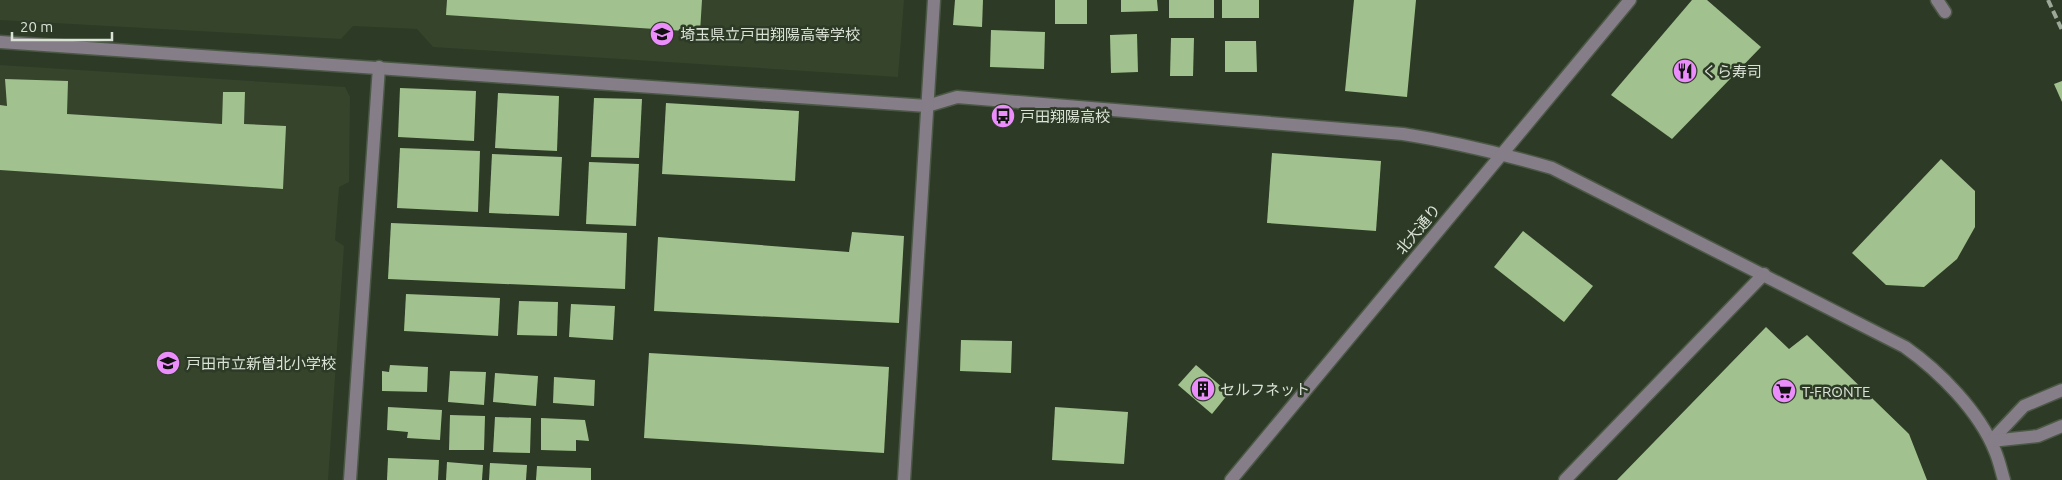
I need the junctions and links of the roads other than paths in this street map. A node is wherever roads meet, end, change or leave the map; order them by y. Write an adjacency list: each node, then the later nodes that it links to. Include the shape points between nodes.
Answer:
1 (934, 0): 7 (street)
2 (1630, 0): 8 (street, 北大通り)
3 (1937, 0): 4 (street)
4 (1945, 12)
5 (0, 42): 6 (street)
6 (379, 67): 7 (street); 13 (street)
7 (927, 106): 8 (street, via 957,97 1403,134); 14 (street)
8 (1503, 154): 9 (street, via 1552,168); 15 (street, 北大通り)
9 (1764, 274): 12 (street, via 1905,347 1928,363 1966,403); 16 (street)
10 (2062, 390): 12 (street, via 2024,406)
11 (2062, 426): 12 (street, via 2038,436)
12 (1991, 441): 17 (street)
13 (350, 480)
14 (904, 480)
15 (1231, 480)
16 (1565, 480)
17 (2004, 480)

